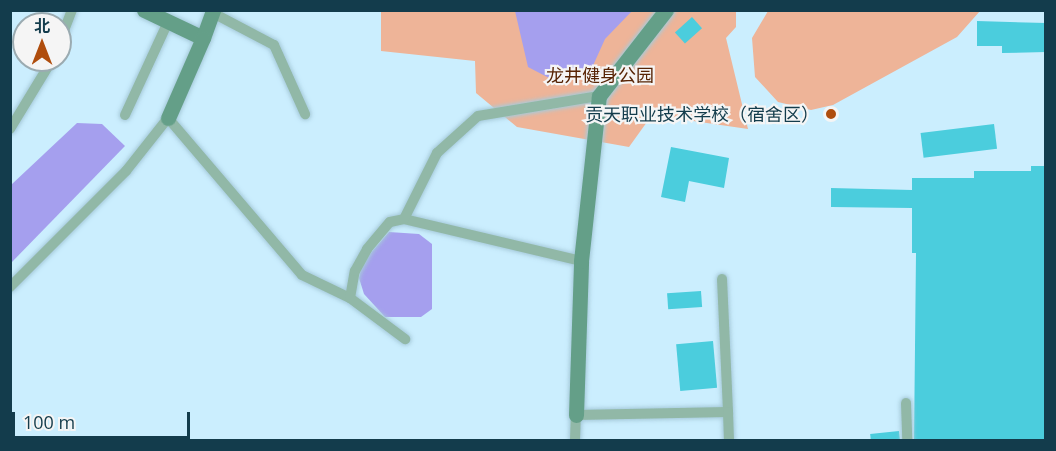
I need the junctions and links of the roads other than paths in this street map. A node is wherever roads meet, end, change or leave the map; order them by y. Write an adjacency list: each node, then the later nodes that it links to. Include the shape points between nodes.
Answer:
1 (144, 10): 4 (street)
2 (666, 10): 7 (street)
3 (213, 12): 5 (street); 8 (street, via 274,45)
4 (168, 22): 5 (street); 9 (street)
5 (203, 38): 10 (street)
6 (45, 72): 11 (street)
7 (599, 96): 12 (street, via 478,117 437,153); 13 (street)
8 (305, 114)
9 (125, 115)
10 (168, 118): 15 (street, via 126,171); 16 (street, via 302,275)
11 (10, 129)
12 (404, 219): 13 (street); 16 (street, via 390,222 367,249 355,271)
13 (581, 261): 20 (street)
14 (722, 279): 19 (street)
15 (10, 287)
16 (350, 298): 17 (street)
17 (405, 339)
18 (906, 403): 23 (street)
19 (728, 412): 20 (street); 22 (street)
20 (576, 415): 21 (street)
21 (575, 441)
22 (729, 441)
23 (907, 441)

